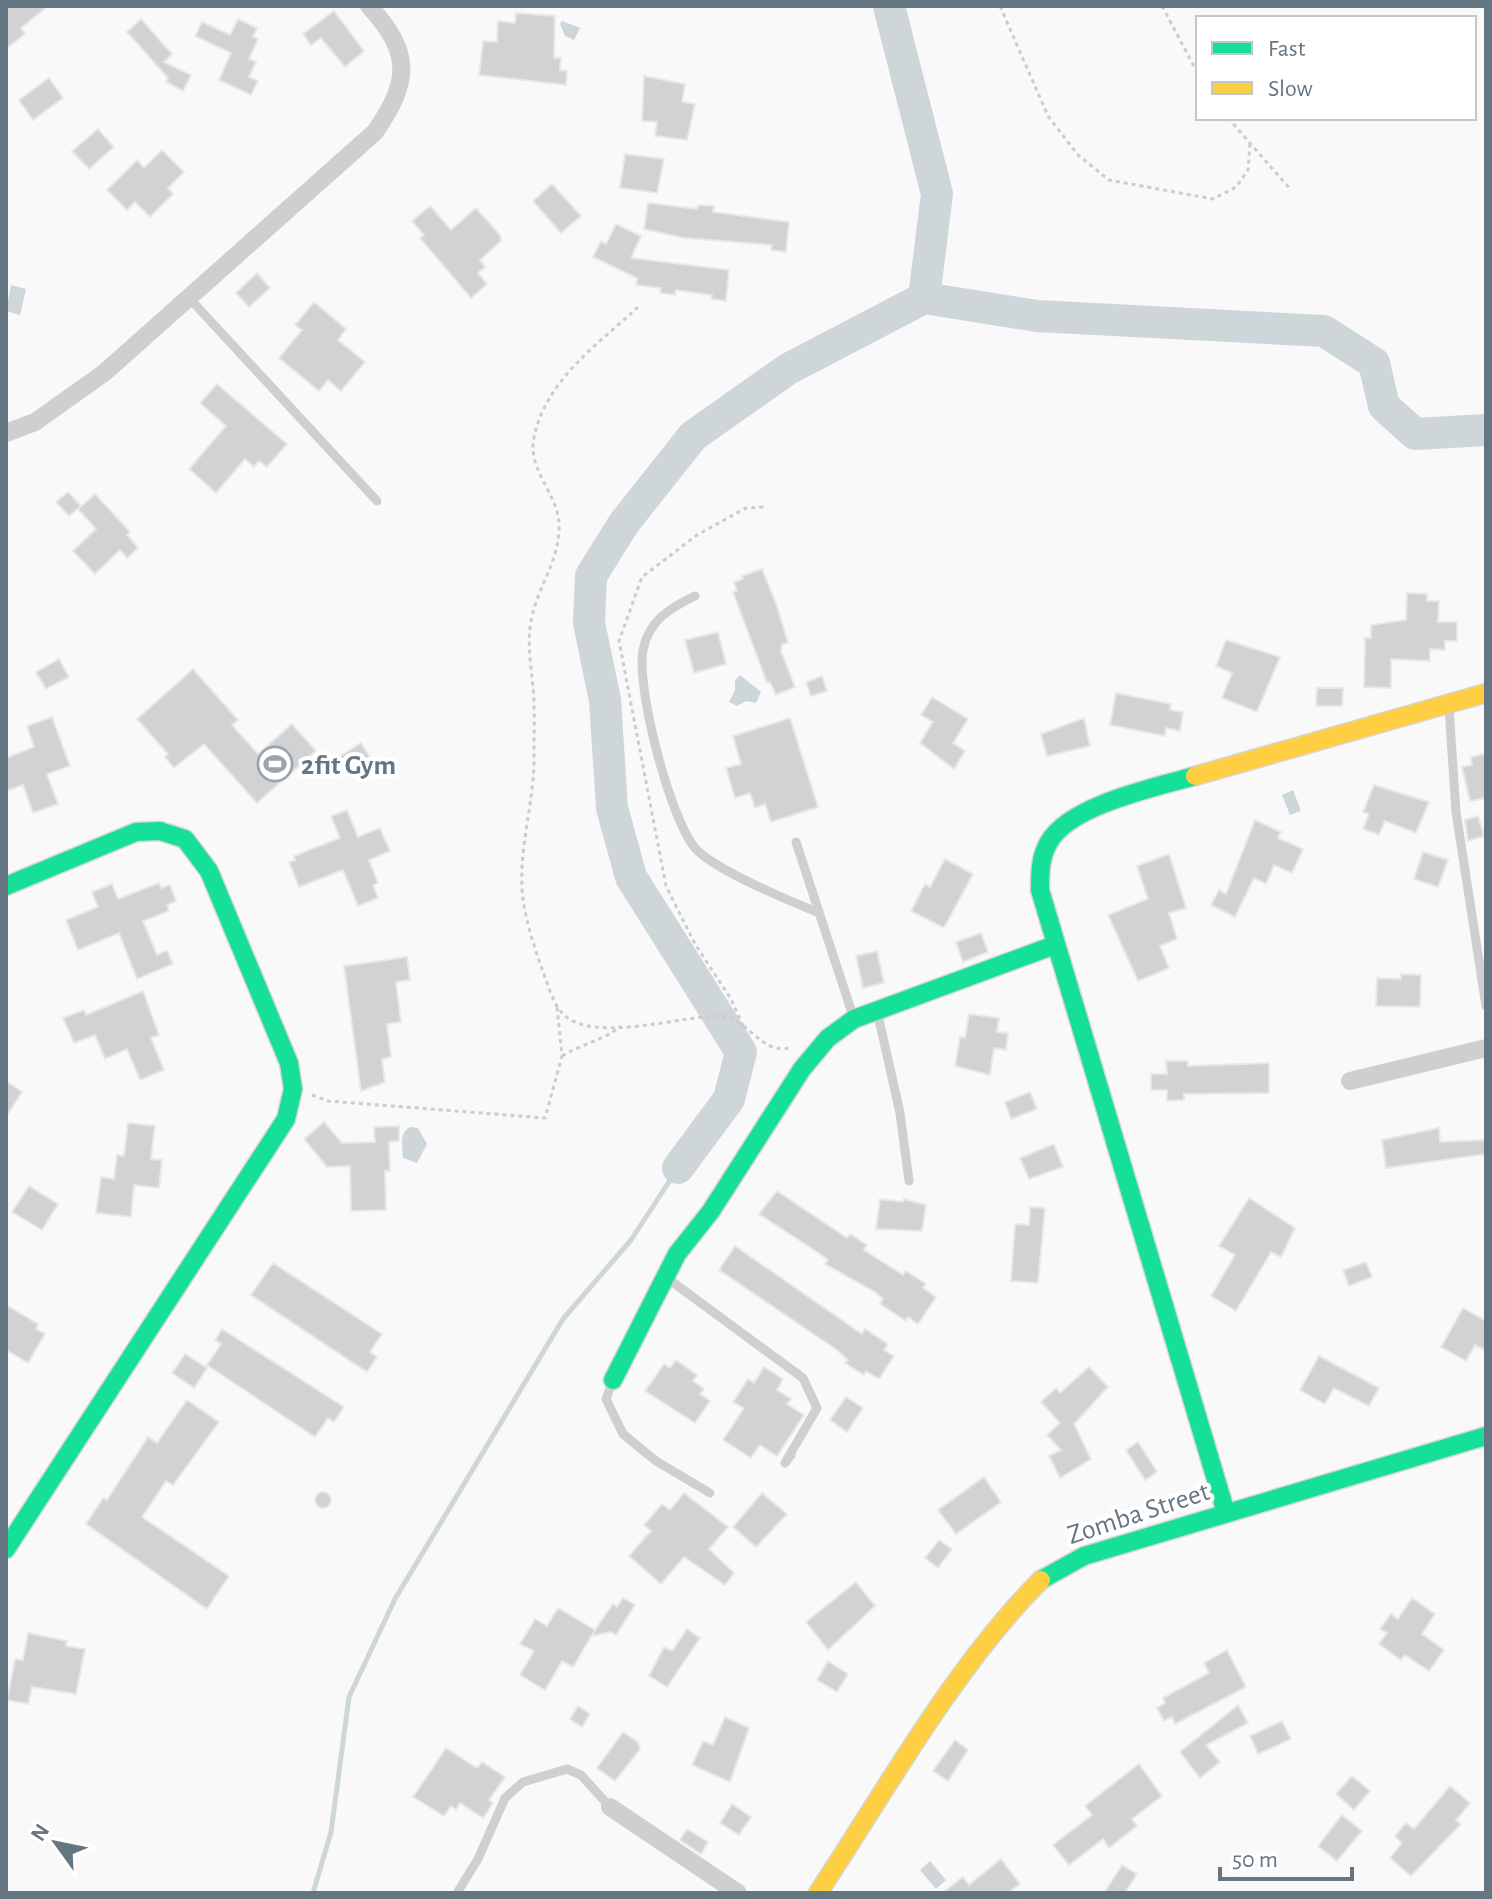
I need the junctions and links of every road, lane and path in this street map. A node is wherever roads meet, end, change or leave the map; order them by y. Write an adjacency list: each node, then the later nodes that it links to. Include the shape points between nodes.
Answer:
1 (369, 6): 8 (street, via 402,50 395,99 385,117 375,132)
2 (1000, 6): 6 (path, via 1048,116 1078,155 1109,180 1213,199 1236,187 1248,170)
3 (1162, 6): 4 (path)
4 (1196, 70)
5 (1230, 120): 6 (path)
6 (1250, 143): 7 (path)
7 (1291, 190)
8 (190, 299): 10 (street, via 71,398 35,422); 11 (lane)
9 (638, 307): 19 (path, via 573,367 548,399 533,438 534,457 559,520 549,576 531,619 534,785 523,898)
10 (6, 433)
11 (377, 501)
12 (695, 596): 17 (lane, via 663,611 643,650 663,785 695,849 764,890)
13 (1486, 693): 14 (street)
14 (1449, 705): 18 (street, via 1156,787 1094,808 1071,822 1050,839 1040,863 1040,890); 20 (lane, via 1456,812)
15 (796, 842): 17 (lane)
16 (6, 886): 28 (street, via 136,832 160,831 185,839 209,871 251,966 289,1063)
17 (819, 913): 22 (lane)
18 (1055, 945): 21 (street); 35 (street)
19 (557, 1006): 23 (path, via 580,1025); 26 (path)
20 (1486, 1006)
21 (877, 1011): 22 (street); 29 (lane)
22 (854, 1019): 30 (street, via 828,1038 802,1069 711,1211 677,1254)
23 (621, 1026): 24 (path, via 721,1016 766,1044); 26 (path)
24 (799, 1046)
25 (1486, 1048): 27 (street)
26 (562, 1056): 28 (path, via 545,1118 328,1101)
27 (1350, 1081)
28 (293, 1089): 36 (street, via 286,1119)
29 (909, 1181)
30 (667, 1278): 31 (street); 33 (lane, via 803,1378 817,1408 785,1463)
31 (613, 1380): 34 (lane, via 606,1399 623,1434)
32 (1486, 1436): 35 (street, Zomba Street)
33 (791, 1455)
34 (710, 1493)
35 (1226, 1513): 40 (street, Zomba Street, via 1084,1556 1040,1580 1006,1617 939,1710)
36 (6, 1549)
37 (610, 1807): 38 (lane, via 581,1775 567,1769 523,1782 505,1798); 39 (street)
38 (457, 1893)
39 (738, 1893)
40 (818, 1893)

